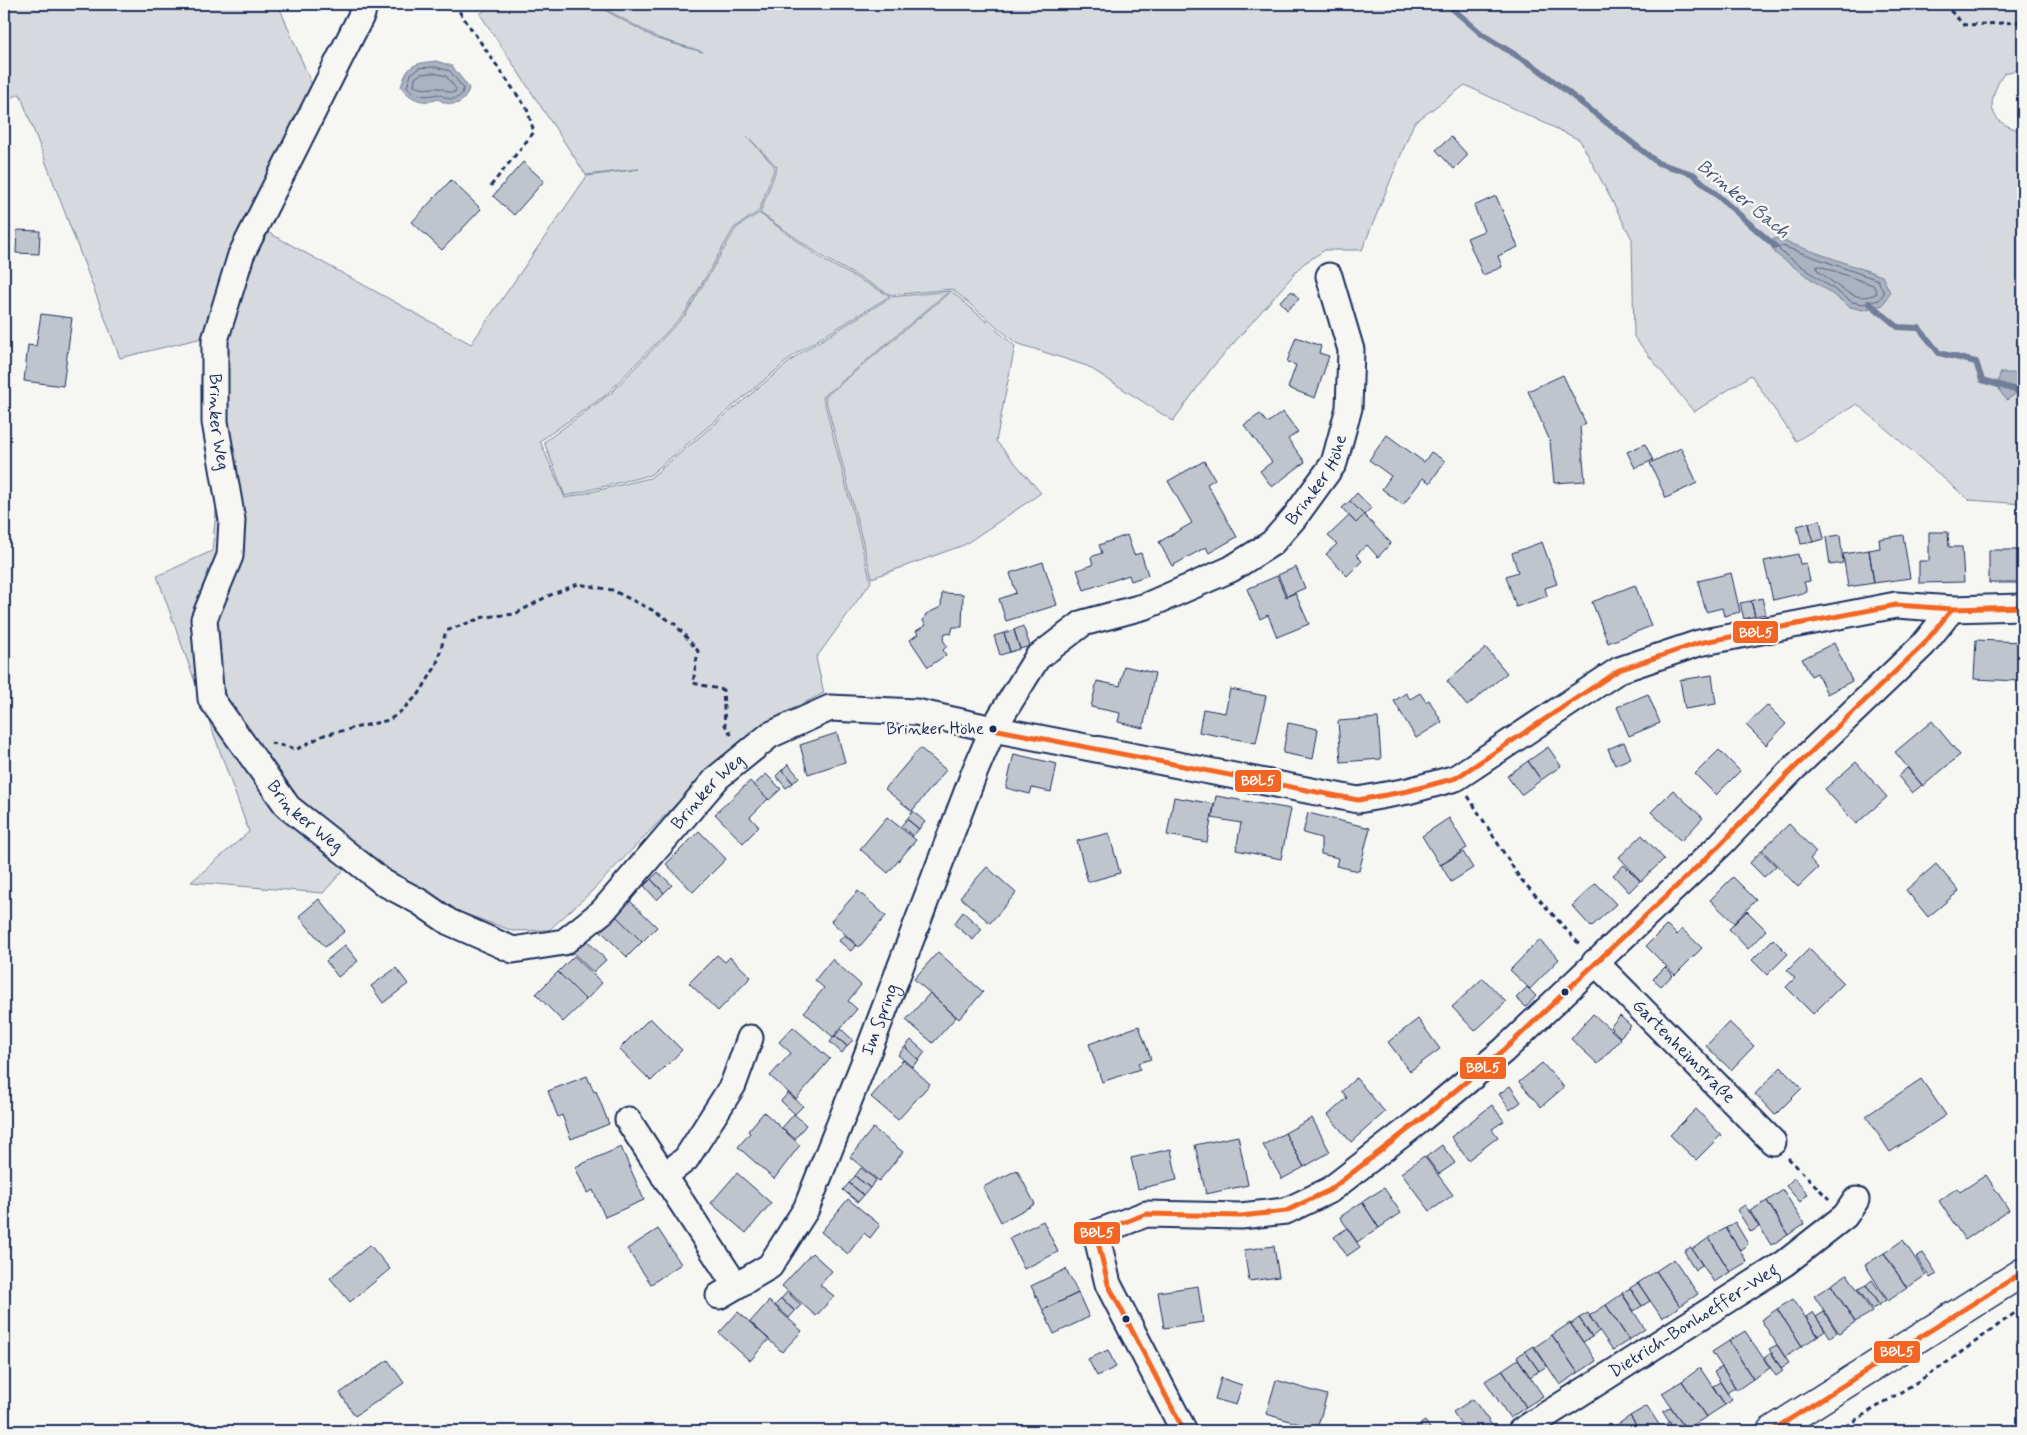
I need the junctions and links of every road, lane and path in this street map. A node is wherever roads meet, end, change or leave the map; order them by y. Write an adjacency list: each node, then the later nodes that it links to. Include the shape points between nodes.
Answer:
1 (364, 4): 10 (street, Brinker Weg, via 362,14 241,255 214,340 215,422 232,520 230,556 204,619 211,699)
2 (454, 4): 5 (path, via 527,109 534,132)
3 (1944, 4): 4 (path, via 1964,25)
4 (2023, 22)
5 (489, 188)
6 (1329, 276): 9 (street, Brinker Höhe, via 1351,350 1349,408 1334,463 1294,518 1272,542 1231,569 1146,606 1083,623 1037,658)
7 (2023, 607): 8 (street, Brinker Weg)
8 (1952, 609): 12 (street, Brinker Weg, via 1896,605 1699,643 1619,670); 13 (street, via 1923,645 1789,773 1721,844)
9 (993, 729): 11 (street, Brinker Weg, via 916,712 830,708 770,735); 12 (street, Brinker Weg, via 1358,800); 17 (street, Im Spring, via 806,1209 770,1266 727,1291)
10 (238, 736): 11 (street, Brinker Weg, via 288,807 384,883 449,922 513,950 564,942 604,911 718,777); 11 (path, via 297,749 324,735 389,720 418,694 436,666 446,631 484,617 515,614 578,584 612,590 674,624 698,651 693,683 723,690 726,725)
11 (743, 757)
12 (1456, 778): 13 (path, via 1518,877)
13 (1595, 962): 16 (street, Gartenheimstraße); 21 (street, via 1503,1051 1330,1190 1286,1212 1241,1216 1146,1214 1096,1233 1108,1284)
14 (750, 1038): 17 (street, via 733,1085 686,1160)
15 (628, 1120): 17 (street, Im Spring)
16 (1773, 1142): 18 (path)
17 (664, 1176)
18 (1851, 1208): 22 (street, Dietrich-Bonhoeffer-Weg, via 1785,1263)
19 (2023, 1272): 23 (main road)
20 (2023, 1307): 24 (path, via 1938,1369)
21 (1184, 1431)
22 (1521, 1431)
23 (1771, 1431)
24 (1838, 1431)

